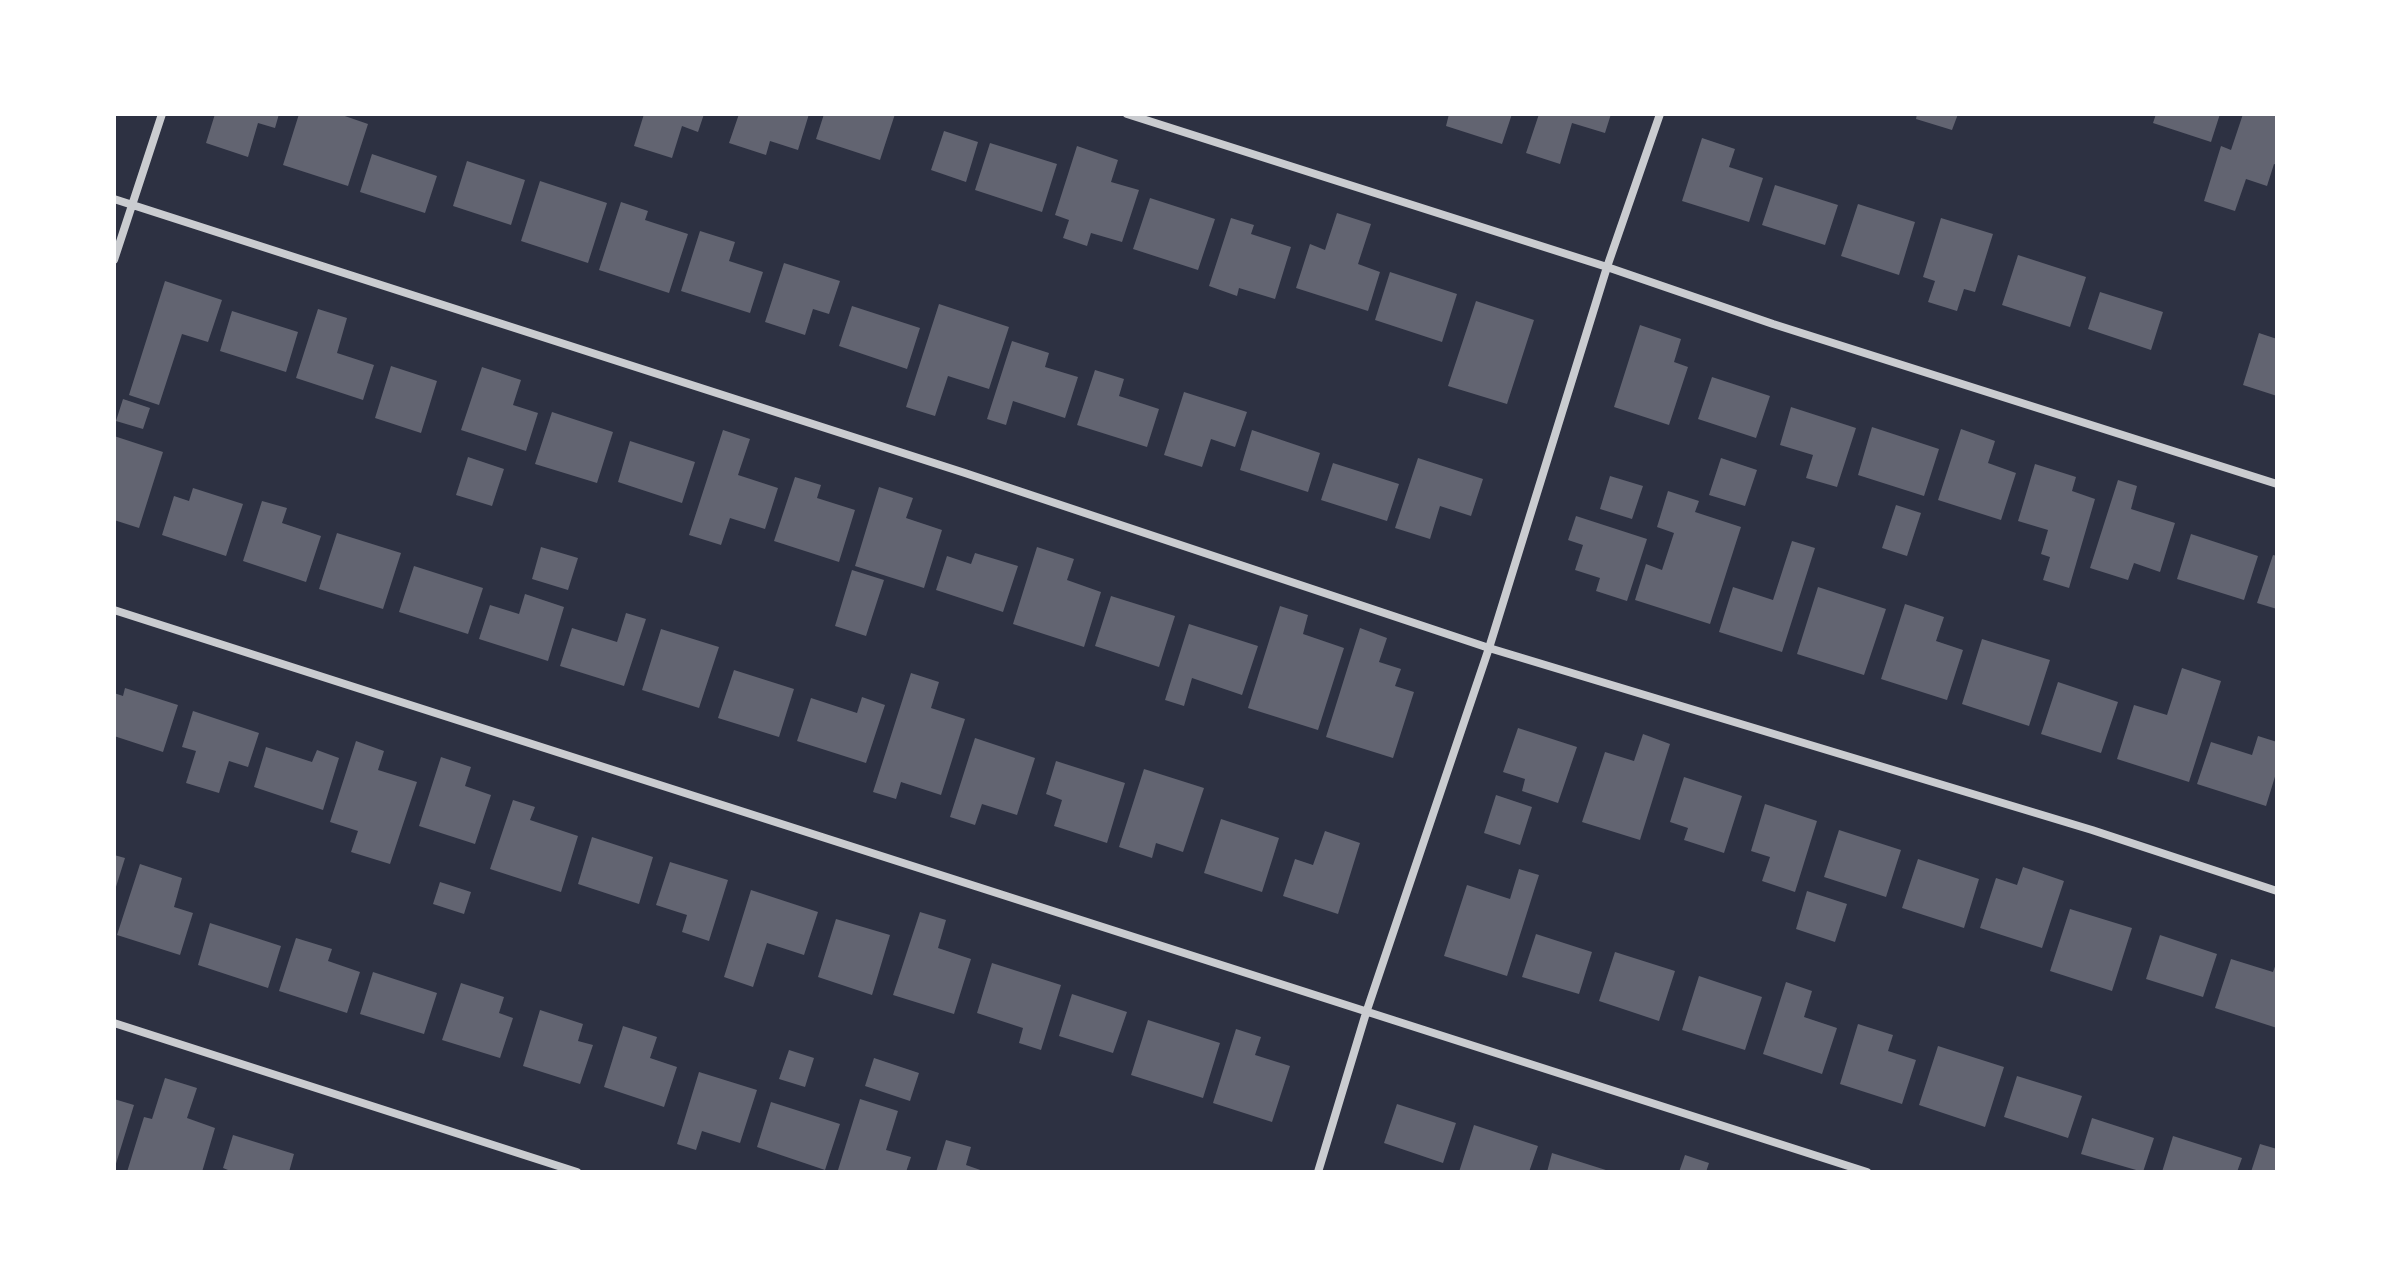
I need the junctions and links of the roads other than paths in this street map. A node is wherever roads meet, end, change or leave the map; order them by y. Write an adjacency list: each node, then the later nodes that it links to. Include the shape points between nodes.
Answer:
1 (162, 114): 5 (street)
2 (1127, 114): 7 (street)
3 (1660, 114): 7 (street)
4 (114, 199): 5 (street)
5 (132, 204): 6 (street); 10 (street)
6 (114, 260)
7 (1607, 267): 8 (street); 10 (street)
8 (2277, 484)
9 (114, 610): 12 (street)
10 (1489, 648): 11 (street); 12 (street)
11 (2277, 891)
12 (1366, 1013): 15 (street); 16 (street)
13 (114, 1023): 14 (street)
14 (577, 1172)
15 (1318, 1172)
16 (1867, 1172)

